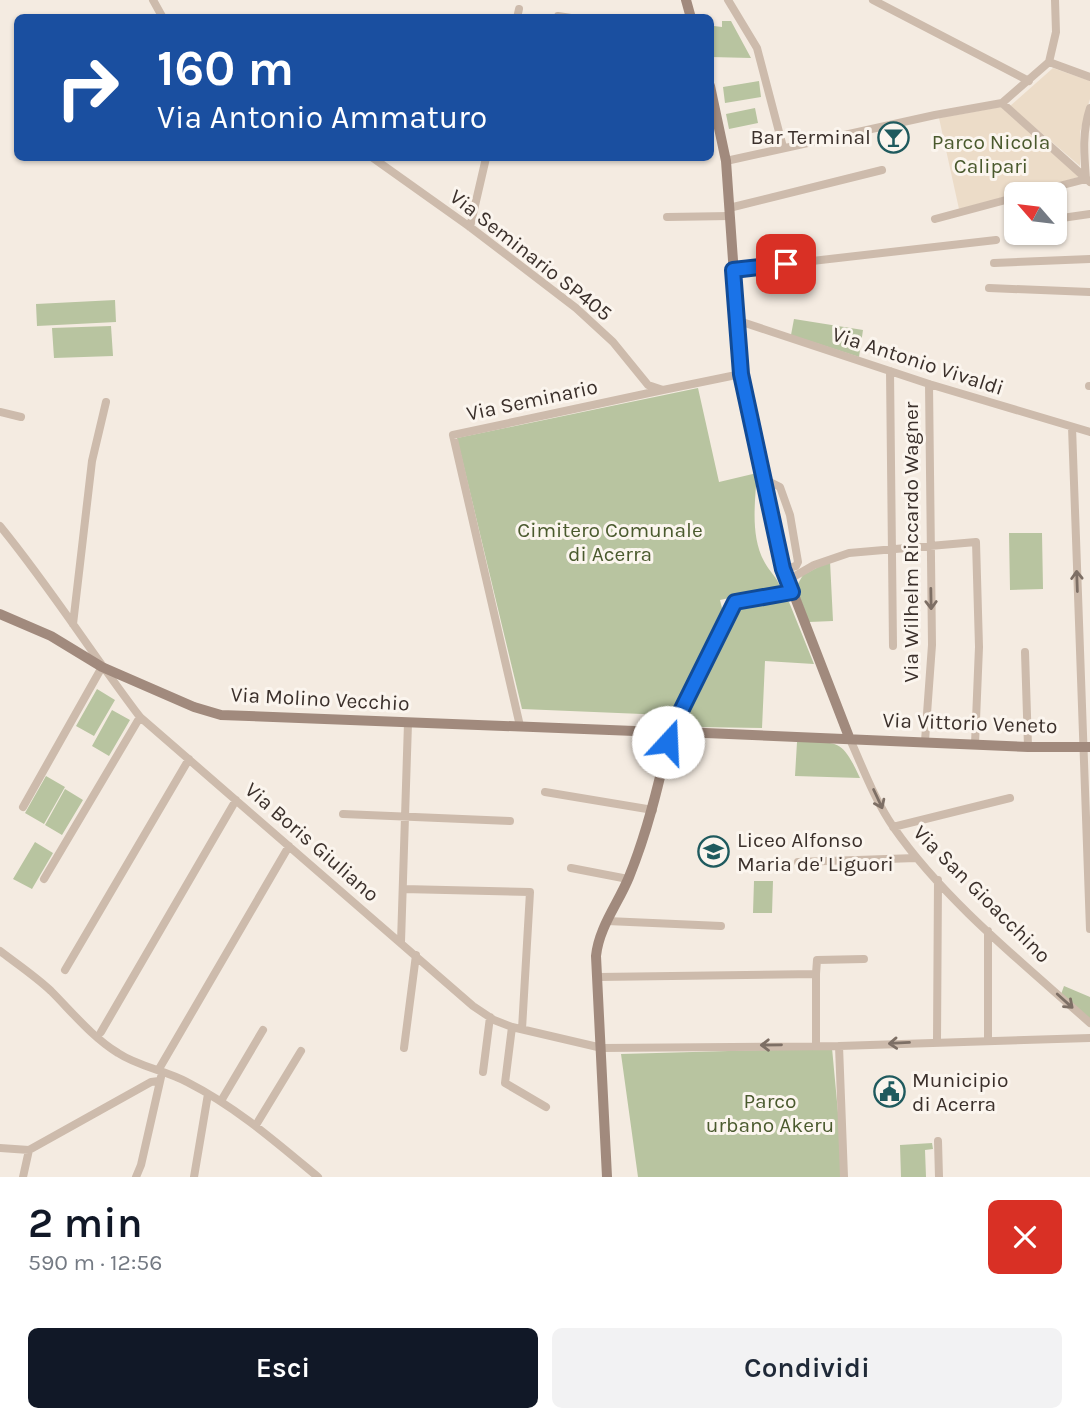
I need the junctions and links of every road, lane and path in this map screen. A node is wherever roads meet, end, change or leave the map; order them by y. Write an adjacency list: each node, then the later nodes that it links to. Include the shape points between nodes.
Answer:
1 (728, 0): 10 (street, via 757,48)
2 (873, 0): 6 (street)
3 (1055, 0): 4 (street, via 1056,32)
4 (1049, 62): 5 (street); 6 (street)
5 (1090, 77)
6 (1030, 80): 7 (street)
7 (1002, 103): 10 (street); 15 (street)
8 (1090, 108): 15 (street, via 1083,143)
9 (714, 115): 13 (street)
10 (783, 147): 13 (street)
11 (377, 161): 23 (street, Via Seminario SP405)
12 (485, 161): 23 (street)
13 (726, 161): 18 (street)
14 (882, 170): 18 (street)
15 (1088, 181): 16 (street)
16 (1068, 185)
17 (1004, 200): 22 (street)
18 (730, 212): 20 (street); 27 (street)
19 (1090, 214): 21 (street)
20 (667, 217)
21 (1068, 217)
22 (935, 219)
23 (470, 227): 34 (street, Via Seminario SP405, via 576,308 613,342 648,386)
24 (996, 240): 27 (street)
25 (1090, 259): 26 (street)
26 (994, 263)
27 (733, 270): 30 (street)
28 (989, 288): 29 (street)
29 (1090, 292)
30 (736, 320): 31 (street, Via Antonio Vivaldi); 32 (street)
31 (890, 371): 33 (street, Via Antonio Vivaldi); 43 (street)
32 (741, 374): 34 (street); 40 (street)
33 (929, 384): 38 (street, Via Antonio Vivaldi); 42 (street, Via Wilhelm Riccardo Wagner)
34 (663, 390): 54 (street, Via Seminario, via 453,435)
35 (106, 402): 47 (street, via 92,461)
36 (0, 412): 37 (street)
37 (21, 417)
38 (1072, 427): 39 (street, Via Antonio Vivaldi); 62 (street, one-way to 38)
39 (1090, 432)
40 (764, 479): 44 (street); 44 (street, via 780,487 793,528 798,562)
41 (0, 526): 47 (street, Via Boris Giuliano)
42 (930, 544): 43 (street); 58 (street, Via Wilhelm Riccardo Wagner, one-way to 58, via 932,645); 60 (street, via 976,542 979,647)
43 (890, 549): 44 (street, via 849,553); 48 (street)
44 (786, 575): 45 (street)
45 (792, 592): 52 (street, via 735,602); 57 (street)
46 (0, 614): 50 (street, Via Molino Vecchio, via 51,636)
47 (73, 624): 50 (street, Via Boris Giuliano)
48 (892, 646)
49 (1025, 652): 61 (street)
50 (102, 667): 51 (street, Via Boris Giuliano); 53 (street, Via Molino Vecchio, via 221,715); 67 (street)
51 (140, 716): 63 (street, Via Boris Giuliano); 78 (street)
52 (676, 721): 55 (street, via 665,722); 56 (street)
53 (408, 723): 54 (street, Via Molino Vecchio); 70 (street)
54 (520, 726): 55 (street, Via Molino Vecchio)
55 (660, 732): 59 (street)
56 (682, 732): 57 (street); 59 (street, via 678,740)
57 (849, 737): 58 (street, Via Vittorio Veneto); 73 (street, Via San Gioacchino, one-way to 73)
58 (925, 741): 60 (street, Via Vittorio Veneto)
59 (668, 742): 68 (street)
60 (975, 744): 61 (street, Via Vittorio Veneto)
61 (1028, 747): 62 (street, Via Vittorio Veneto)
62 (1086, 747): 71 (street)
63 (189, 759): 66 (street, Via Boris Giuliano); 90 (street)
64 (545, 792): 68 (street)
65 (1010, 798): 73 (street)
66 (236, 800): 74 (street, Via Boris Giuliano); 98 (street)
67 (23, 807)
68 (653, 810): 79 (street)
69 (343, 814): 70 (street)
70 (405, 816): 72 (street); 81 (street)
71 (1088, 817): 84 (street)
72 (510, 821)
73 (893, 827): 75 (street, Via San Gioacchino)
74 (289, 846): 86 (street, Via Boris Giuliano); 107 (street)
75 (916, 858): 76 (street); 80 (street, Via San Gioacchino)
76 (798, 862)
77 (571, 868): 79 (street)
78 (44, 879)
79 (628, 879): 82 (street)
80 (938, 880): 85 (street, Via San Gioacchino); 101 (street)
81 (403, 889): 86 (street); 96 (street, via 530,892)
82 (607, 921): 83 (street); 92 (street, via 598,941)
83 (721, 926)
84 (1090, 929)
85 (988, 931): 94 (street, Via San Gioacchino, one-way to 94); 100 (street)
86 (401, 942): 88 (street, Via Boris Giuliano)
87 (0, 951): 107 (street, via 48,988 117,1053)
88 (416, 956): 93 (street, Via Boris Giuliano); 104 (street)
89 (864, 959): 91 (street, via 817,960)
90 (65, 970)
91 (816, 974): 92 (street); 102 (street)
92 (598, 977): 105 (street)
93 (490, 1017): 95 (street, Via Boris Giuliano); 108 (street)
94 (1090, 1023)
95 (512, 1027): 96 (street, Via Boris Giuliano); 112 (street, via 505,1083)
96 (522, 1029): 105 (street, Via Boris Giuliano)
97 (263, 1030): 111 (street)
98 (101, 1032)
99 (1090, 1038): 100 (street, Via Boris Giuliano)
100 (988, 1041): 101 (street, Via Boris Giuliano)
101 (937, 1042): 103 (street, Via Boris Giuliano, one-way to 103)
102 (816, 1045): 103 (street, Via Boris Giuliano); 105 (street, Via Boris Giuliano, one-way to 105)
103 (839, 1046): 122 (street)
104 (404, 1048)
105 (602, 1048): 121 (street)
106 (301, 1051): 113 (street)
107 (161, 1070): 109 (street); 110 (street)
108 (483, 1072)
109 (159, 1081): 116 (street); 118 (street)
110 (208, 1094): 111 (street); 119 (street)
111 (221, 1101): 113 (street)
112 (546, 1107)
113 (256, 1125): 120 (street)
114 (938, 1141): 123 (street)
115 (0, 1148): 116 (street)
116 (29, 1150): 117 (street)
117 (23, 1177)
118 (136, 1177)
119 (194, 1177)
120 (318, 1177)
121 (607, 1177)
122 (844, 1177)
123 (939, 1177)

